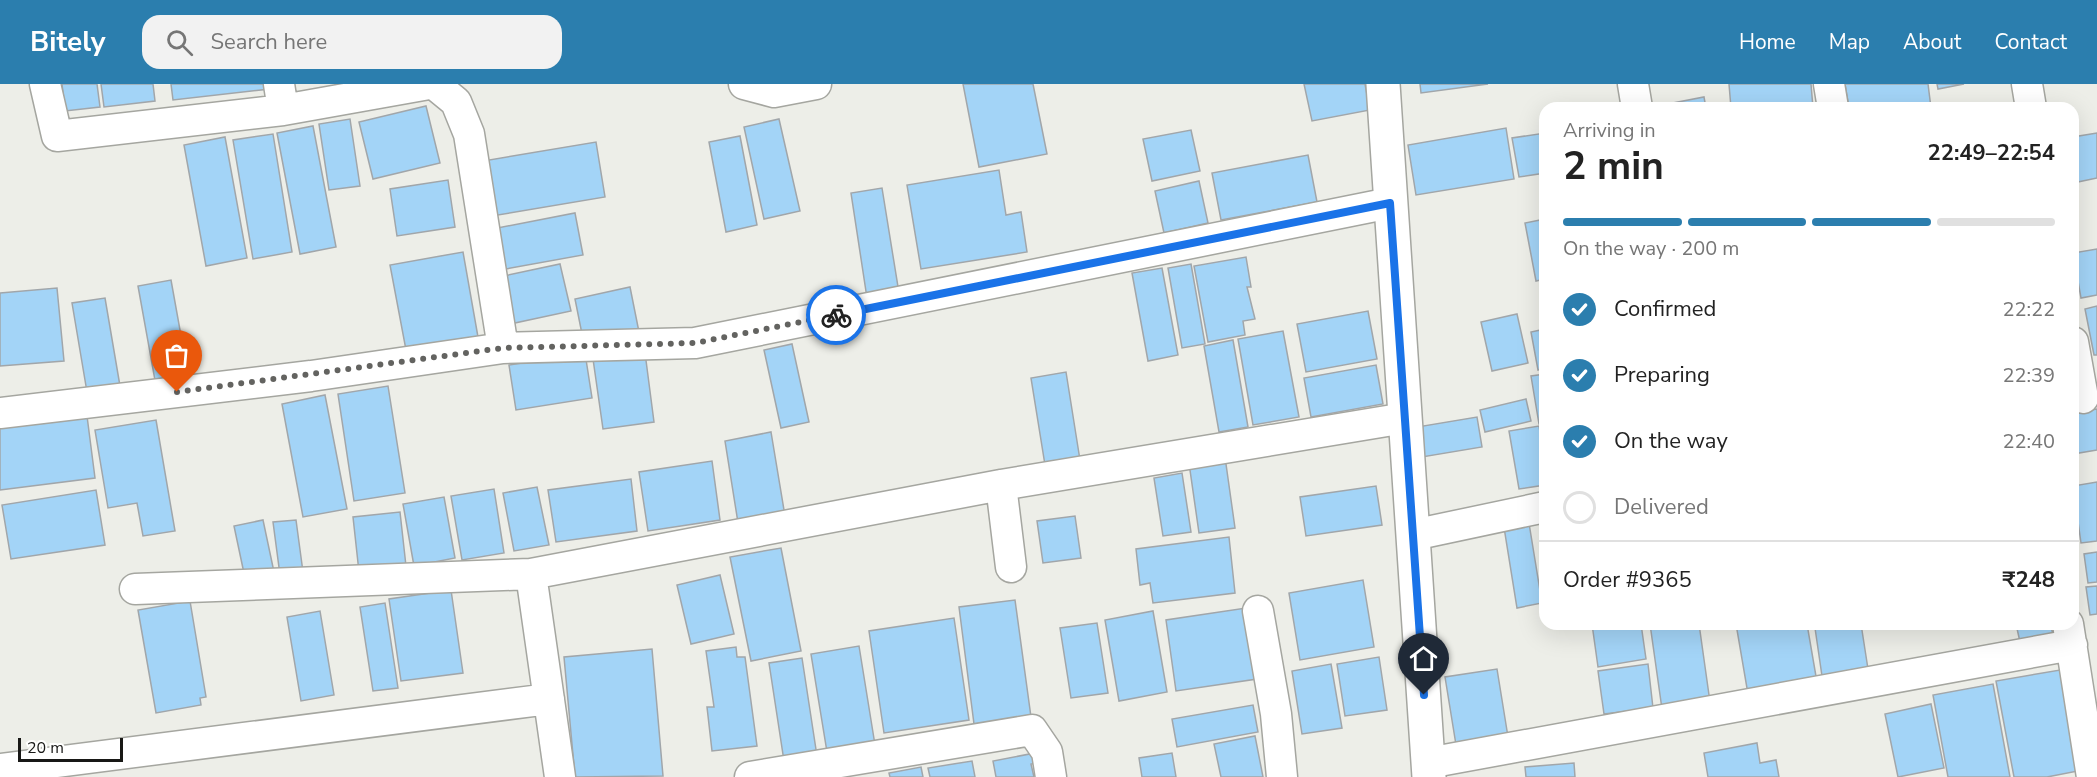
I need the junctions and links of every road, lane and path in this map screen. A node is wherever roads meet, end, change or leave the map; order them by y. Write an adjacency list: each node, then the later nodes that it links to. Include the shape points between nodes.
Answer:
1 (45, 84): 10 (street, via 57,136)
2 (429, 84): 10 (street)
3 (434, 84): 15 (street, via 456,102 469,134)
4 (744, 84): 5 (street, via 774,92)
5 (816, 84)
6 (1383, 84): 14 (main road)
7 (1633, 84): 11 (street)
8 (1829, 84): 12 (street)
9 (2026, 84): 13 (street)
10 (281, 97)
11 (1636, 102)
12 (1832, 102)
13 (2030, 102)
14 (1390, 203): 15 (street, via 695,343); 19 (main road)
15 (503, 348): 18 (street, via 310,376)
16 (2079, 373): 17 (street)
17 (2084, 398)
18 (0, 413)
19 (1405, 418): 20 (street); 22 (main road)
20 (1001, 485): 23 (street); 24 (street)
21 (1539, 508): 22 (street)
22 (1413, 535): 30 (main road)
23 (1011, 567)
24 (531, 574): 25 (street); 28 (street)
25 (135, 589)
26 (1258, 611): 34 (street, via 1276,714)
27 (2070, 635): 30 (street); 35 (street)
28 (549, 699): 29 (street); 31 (street)
29 (2, 767)
30 (1429, 770)
31 (560, 777)
32 (750, 777): 33 (street, via 1032,730 1047,752)
33 (1051, 777)
34 (1282, 777)
35 (2092, 777)

